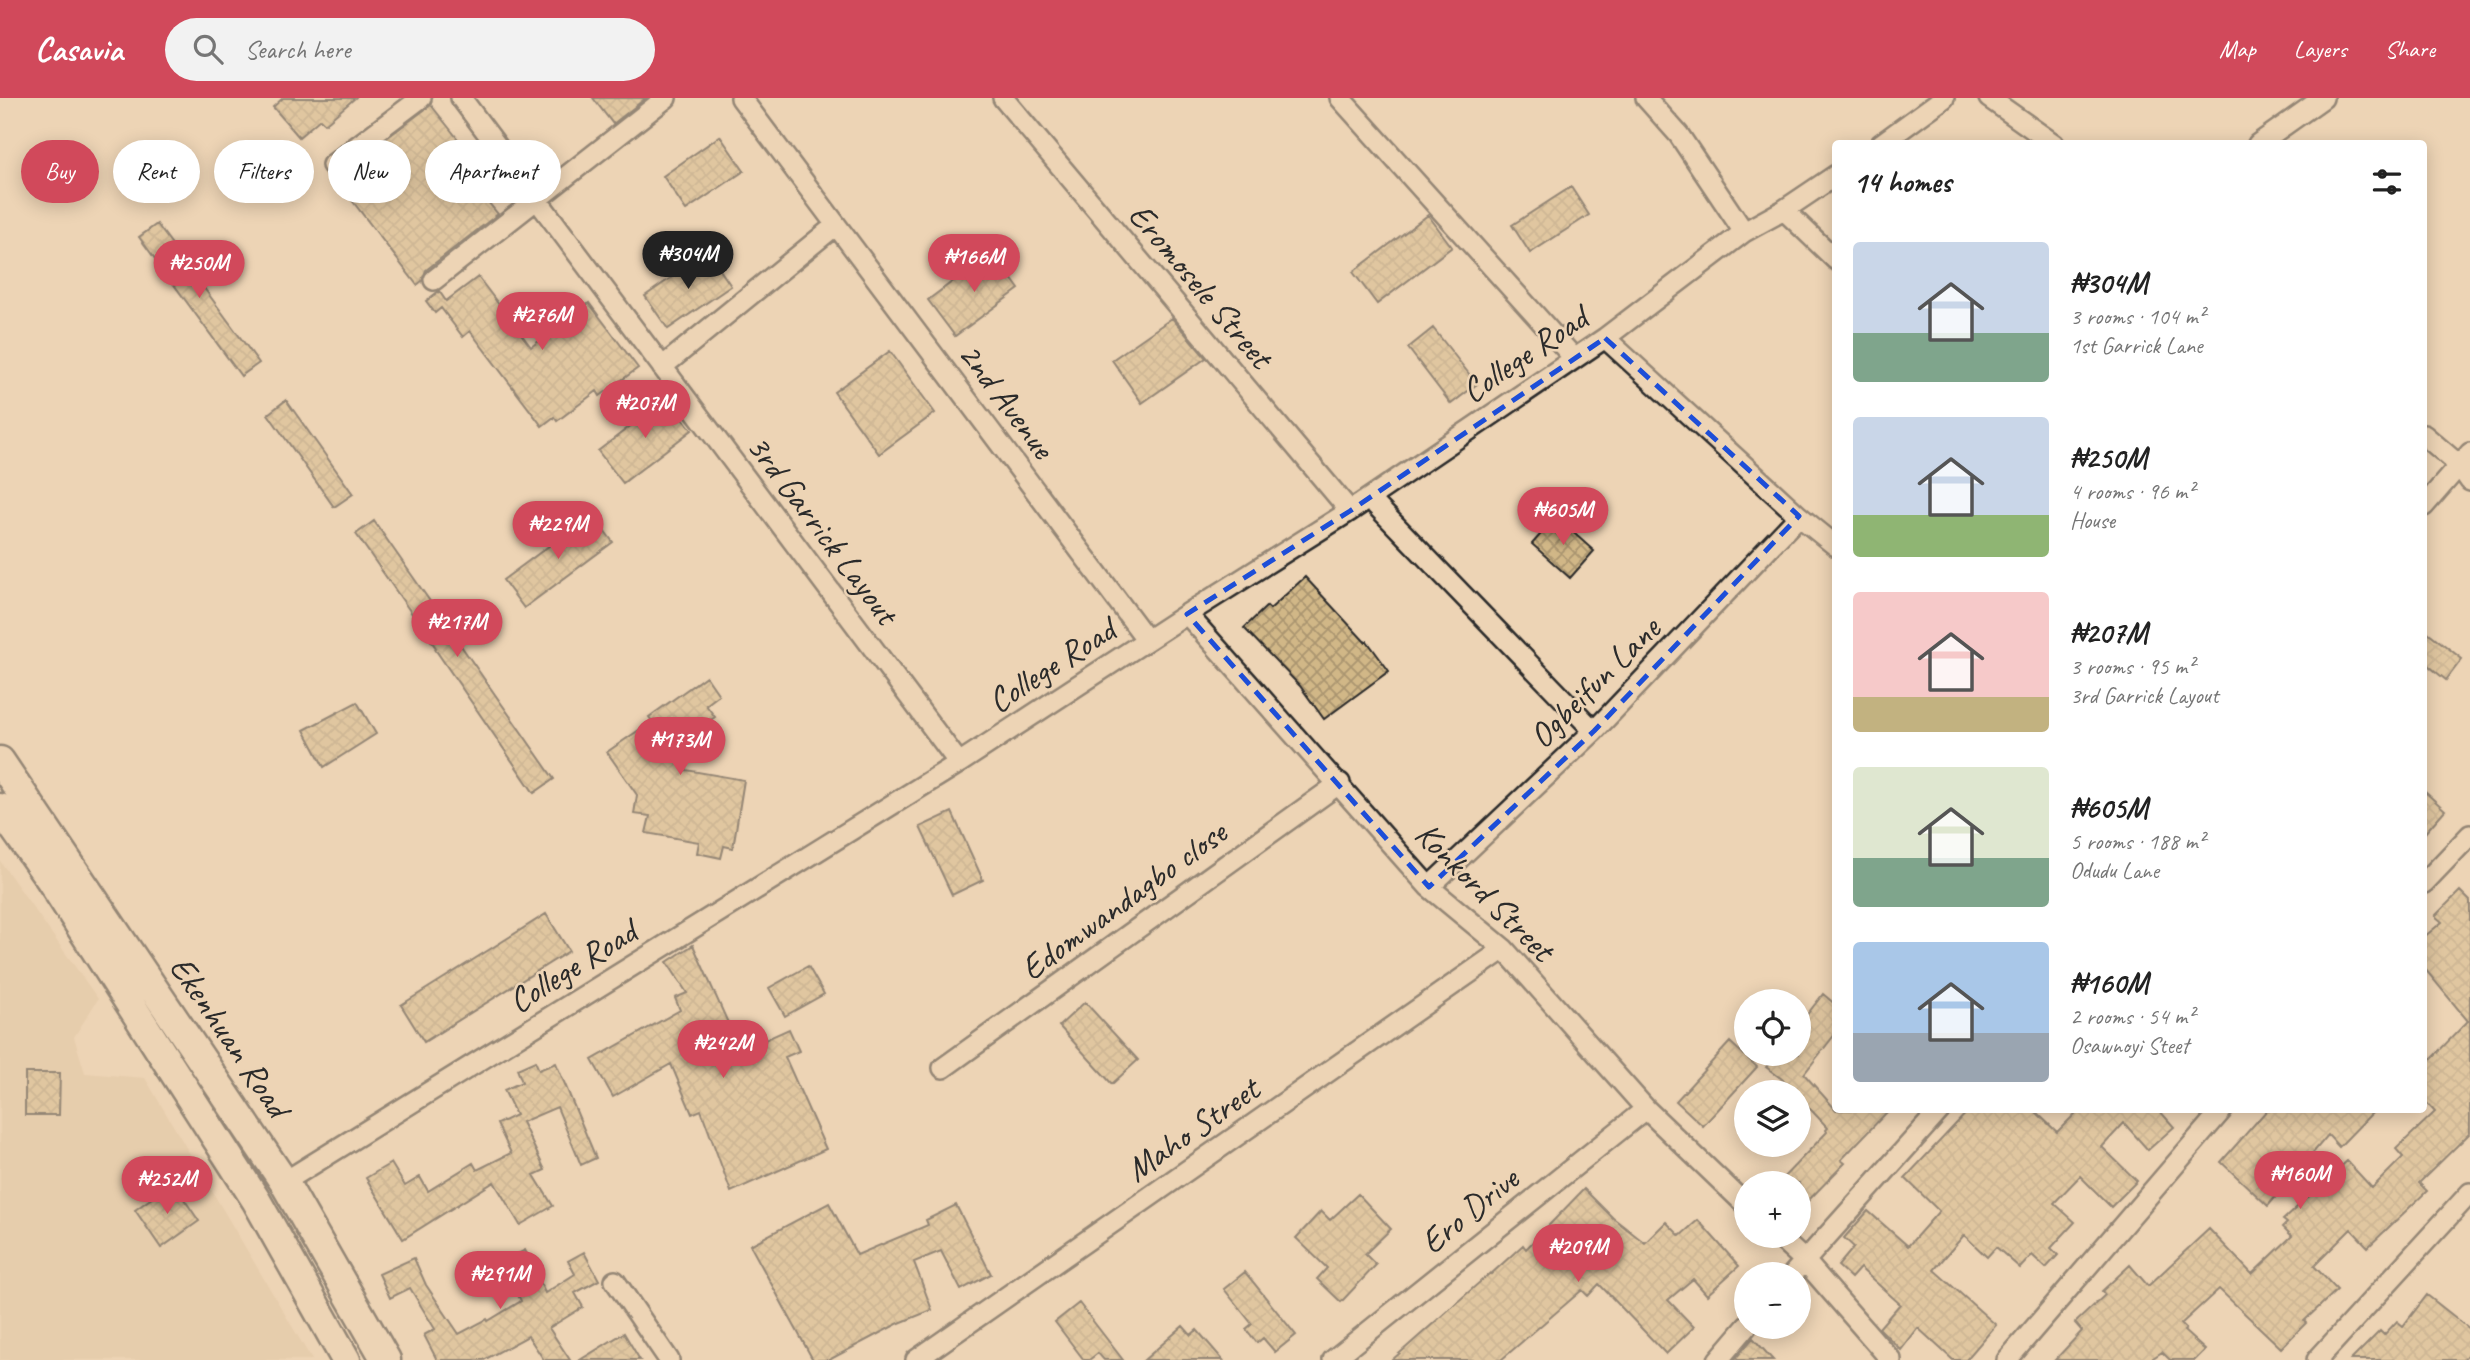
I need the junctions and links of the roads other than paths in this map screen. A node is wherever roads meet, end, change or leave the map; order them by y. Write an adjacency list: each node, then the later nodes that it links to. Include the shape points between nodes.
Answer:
1 (421, 98): 11 (street)
2 (461, 98): 12 (street, 3rd Garrick Layout)
3 (666, 98): 17 (street)
4 (741, 98): 21 (street, 2nd Avenue)
5 (1003, 98): 32 (street, Eromosele Street)
6 (1340, 98): 26 (street)
7 (1646, 98): 22 (street, via 1679,135)
8 (1944, 98): 13 (street)
9 (1989, 98): 14 (street)
10 (2323, 98): 15 (street)
11 (365, 140)
12 (493, 140)
13 (1886, 140)
14 (2048, 140)
15 (2264, 140)
16 (1832, 177): 20 (street, College Road)
17 (561, 180)
18 (532, 203): 24 (street)
19 (540, 203): 27 (street, 3rd Garrick Layout)
20 (1784, 210): 22 (street, College Road); 23 (street)
21 (836, 225): 27 (street); 36 (street, 2nd Avenue)
22 (1744, 232): 25 (street, College Road)
23 (1832, 256)
24 (435, 280)
25 (1605, 338): 26 (street, College Road); 33 (street)
26 (1574, 358): 30 (street, College Road)
27 (662, 367): 39 (street, 3rd Garrick Layout)
28 (2427, 437): 29 (street)
29 (2466, 467): 31 (street)
30 (1369, 498): 32 (street, College Road); 37 (street)
31 (2427, 503)
32 (1350, 512): 35 (street, College Road)
33 (1799, 516): 34 (street); 37 (street, Ogbeifun Lane)
34 (1832, 543)
35 (1187, 614): 36 (street, College Road); 40 (street, Konkord Street)
36 (1147, 640): 39 (street, College Road)
37 (1594, 731): 44 (street, Ogbeifun Lane)
38 (0, 761): 50 (main road, Ekenhuan Road)
39 (959, 763): 50 (street, College Road)
40 (1340, 783): 44 (street, Konkord Street); 46 (street, Edomwandagbo close)
41 (0, 808): 57 (main road, Ekenhuan Road, via 256,1200)
42 (2470, 835): 43 (street)
43 (2427, 880)
44 (1429, 887): 45 (street, Konkord Street)
45 (1504, 949): 47 (street, Konkord Street); 60 (street, Maho Street)
46 (943, 1068)
47 (1646, 1109): 51 (street, Konkord Street); 61 (street, Ero Drive)
48 (1937, 1113): 53 (street)
49 (2219, 1113): 64 (street)
50 (284, 1182): 58 (main road, Ekenhuan Road)
51 (1734, 1193)
52 (2470, 1194): 65 (street)
53 (1803, 1262)
54 (1811, 1280): 63 (street)
55 (615, 1281): 59 (street)
56 (1736, 1339): 62 (street)
57 (346, 1360)
58 (386, 1360)
59 (669, 1360)
60 (916, 1360)
61 (1333, 1360)
62 (1718, 1360)
63 (1891, 1360)
64 (2007, 1360)
65 (2317, 1360)

